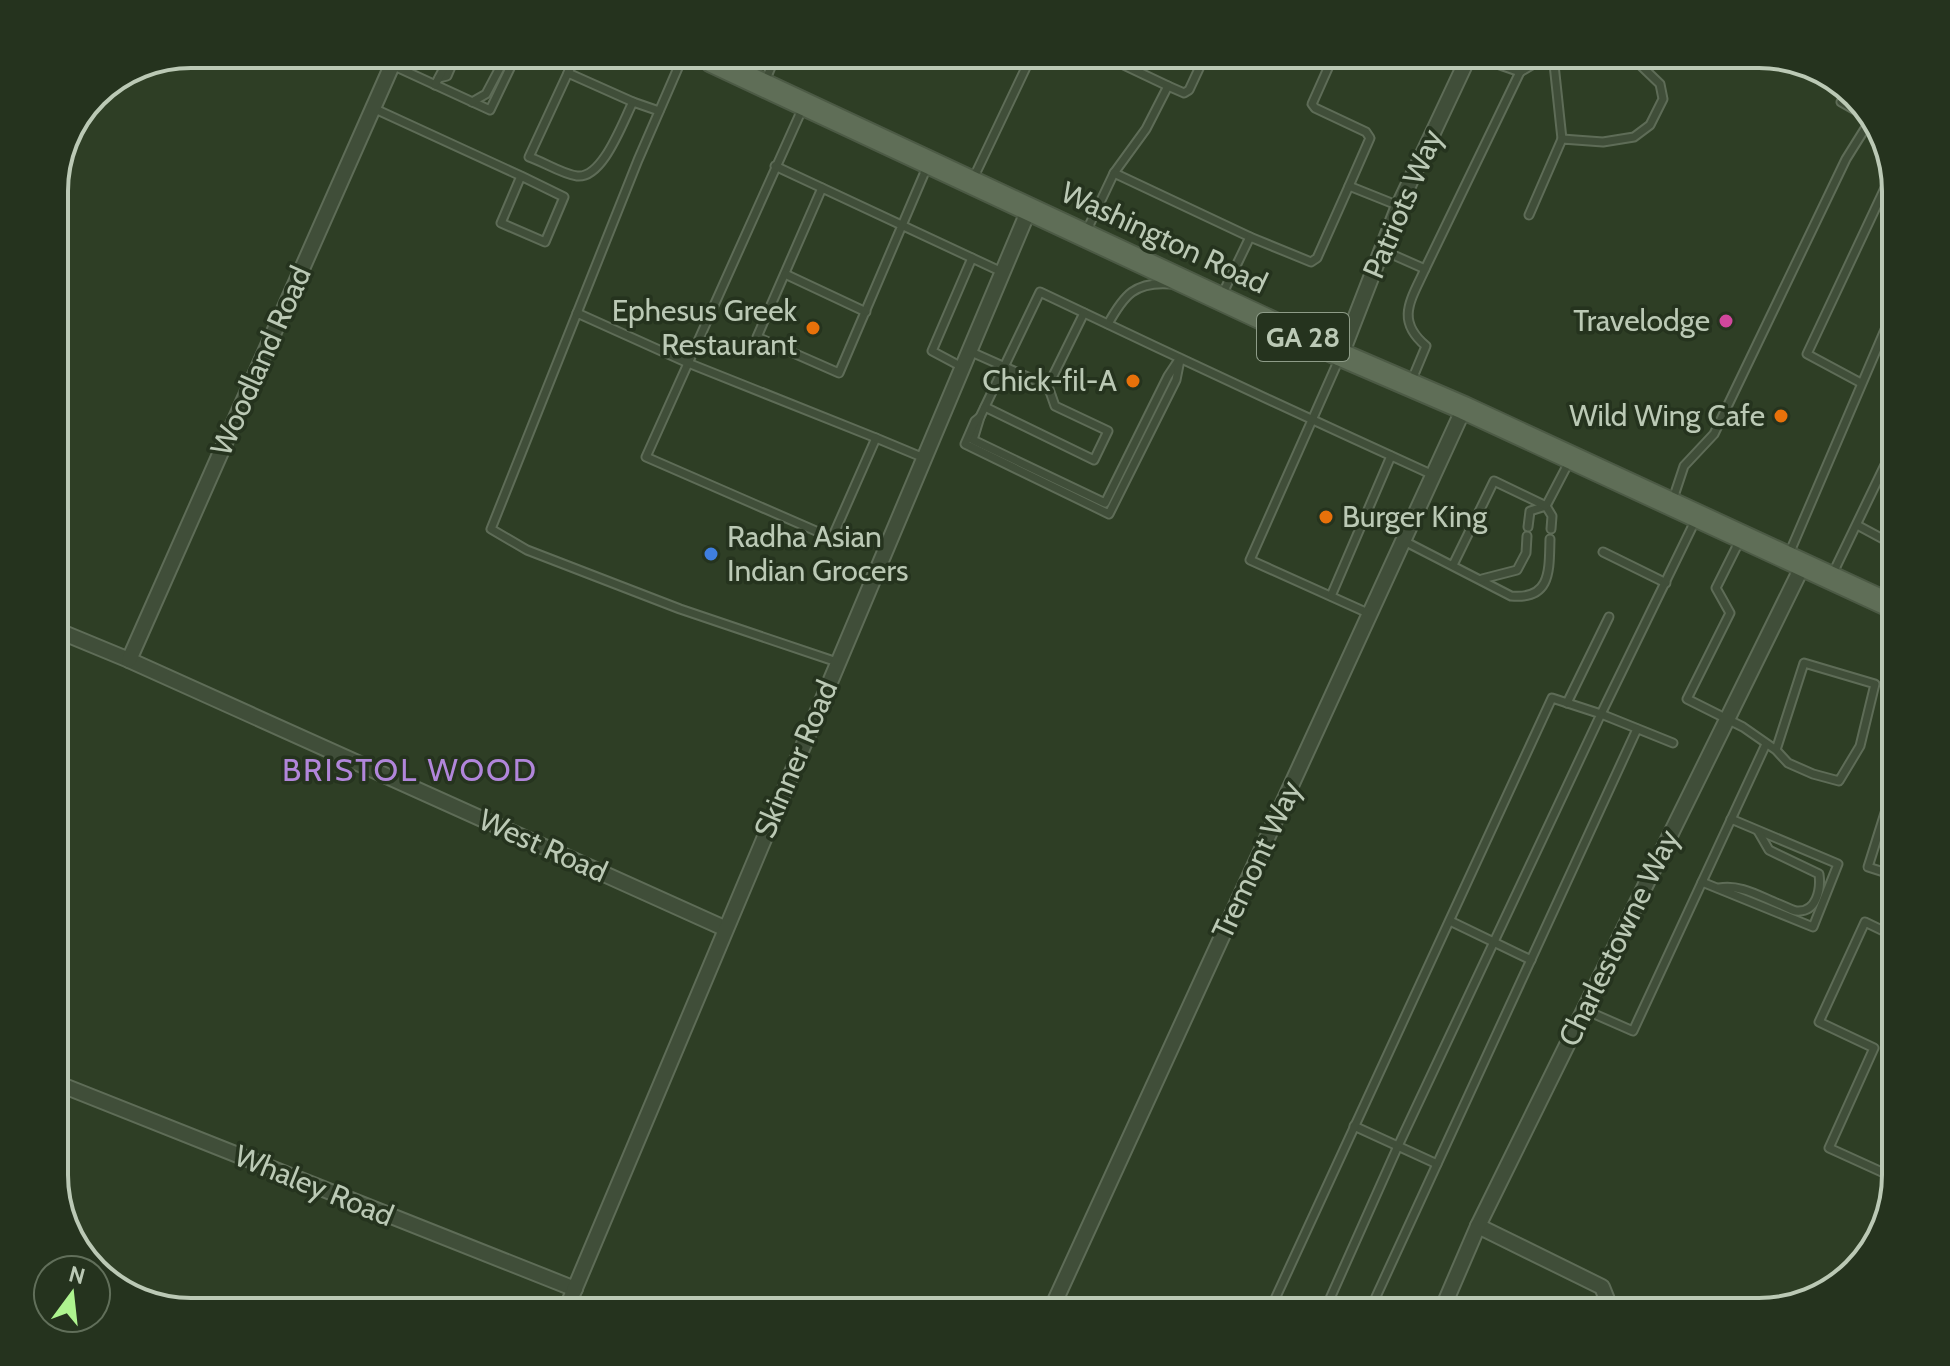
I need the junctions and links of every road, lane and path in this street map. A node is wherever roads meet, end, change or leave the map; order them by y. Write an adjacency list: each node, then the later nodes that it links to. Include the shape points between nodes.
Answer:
1 (390, 68): 30 (street, Woodland Road)
2 (403, 68): 22 (lane)
3 (444, 68): 22 (lane)
4 (450, 68): 22 (lane)
5 (500, 68): 25 (lane, via 486,94)
6 (510, 68): 25 (lane, via 490,110)
7 (570, 68): 21 (lane)
8 (678, 68): 31 (lane)
9 (727, 68): 23 (main road, Washington Road / GA 28)
10 (771, 68): 23 (lane)
11 (1026, 68): 38 (lane)
12 (1130, 68): 24 (lane)
13 (1199, 68): 24 (lane, via 1184,93)
14 (1328, 68): 39 (lane, via 1312,104 1370,138)
15 (1466, 68): 42 (street, Patriots Way)
16 (1508, 68): 20 (lane)
17 (1527, 68): 20 (lane)
18 (1553, 68): 33 (lane)
19 (1643, 68): 33 (lane, via 1660,84 1663,99 1650,125 1634,137 1603,142)
20 (1520, 72): 50 (lane)
21 (568, 73): 26 (lane); 26 (lane, via 529,157 579,176 593,172)
22 (437, 81): 25 (lane)
23 (764, 85): 28 (main road, Washington Road / GA 28)
24 (1168, 86): 36 (lane)
25 (472, 102)
26 (633, 102): 31 (lane)
27 (1841, 102): 29 (lane)
28 (805, 103): 34 (main road, Washington Road / GA 28); 35 (lane)
29 (1845, 104)
30 (373, 108): 37 (lane); 97 (street, Woodland Road)
31 (659, 111): 55 (lane)
32 (1865, 130): 77 (lane, via 1846,159 1714,434 1684,466)
33 (1562, 139): 44 (lane)
34 (929, 161): 38 (main road, Washington Road / GA 28); 45 (lane)
35 (775, 166): 40 (lane); 62 (lane)
36 (1114, 173): 46 (lane); 47 (lane)
37 (521, 176): 37 (lane, via 564,197 545,242 501,223)
38 (972, 181): 43 (main road, Washington Road / GA 28)
39 (1349, 186): 42 (lane); 47 (lane, via 1311,262)
40 (822, 188): 45 (lane); 52 (lane)
41 (1882, 194): 65 (lane, via 1807,354)
42 (1399, 206): 48 (street, Patriots Way)
43 (1030, 207): 46 (main road, Washington Road / GA 28); 51 (street, Skinner Road)
44 (1529, 215)
45 (903, 227): 49 (lane); 54 (lane)
46 (1086, 234): 53 (main road, Washington Road / GA 28)
47 (1250, 237): 53 (lane)
48 (1382, 250): 50 (lane); 60 (street, Patriots Way)
49 (972, 258): 51 (lane); 64 (lane, via 932,351)
50 (1425, 269): 66 (lane, via 1407,308 1408,324 1426,346)
51 (1002, 272): 59 (street, Skinner Road)
52 (785, 274): 54 (lane); 54 (lane, via 757,337 839,373)
53 (1218, 296): 57 (lane, via 1176,284 1141,287 1126,294); 60 (main road, Washington Road / GA 28)
54 (866, 312)
55 (577, 313): 62 (lane); 98 (lane, via 491,529 527,550 680,609)
56 (1084, 313): 57 (lane); 63 (lane, via 1040,292); 67 (lane)
57 (1108, 324): 61 (lane)
58 (1882, 336): 65 (lane)
59 (969, 351): 63 (lane); 64 (street, Skinner Road)
60 (1341, 355): 66 (main road, Washington Road / GA 28); 70 (lane)
61 (1180, 358): 68 (lane, via 1105,503 973,440); 70 (lane)
62 (688, 363): 71 (lane); 71 (lane, via 646,457 832,538)
63 (1004, 366): 67 (lane); 68 (lane)
64 (962, 367): 73 (street, Skinner Road)
65 (1861, 383): 87 (lane)
66 (1409, 385): 69 (main road, Washington Road / GA 28)
67 (1048, 386): 68 (lane, via 1055,406 1108,431 1094,460)
68 (985, 407)
69 (1464, 408): 74 (main road, Washington Road / GA 28); 76 (street, Tremont Way)
70 (1312, 420): 72 (lane); 92 (lane, via 1250,560)
71 (876, 438): 73 (lane)
72 (1391, 456): 76 (lane); 92 (lane)
73 (924, 458): 98 (street, Skinner Road)
74 (1571, 458): 77 (main road, Washington Road / GA 28); 78 (lane)
75 (1882, 472): 80 (lane)
76 (1434, 475): 85 (street, Tremont Way)
77 (1671, 505): 79 (main road, Washington Road / GA 28)
78 (1546, 506): 81 (lane); 88 (lane, via 1494,481); 89 (lane, via 1530,511 1526,553 1517,570)
79 (1697, 517): 82 (main road, Washington Road / GA 28); 91 (lane)
80 (1857, 525): 83 (lane); 90 (lane)
81 (1551, 529)
82 (1741, 538): 87 (main road, Washington Road / GA 28); 101 (lane, via 1716,588 1730,613 1687,699)
83 (1882, 538)
84 (1550, 539): 89 (lane, via 1548,578 1539,590 1511,596)
85 (1404, 541): 88 (lane); 94 (street, Tremont Way)
86 (1603, 552): 91 (lane)
87 (1794, 563): 90 (main road, Washington Road / GA 28); 101 (street, Charlestowne Way)
88 (1453, 565): 89 (lane)
89 (1482, 579)
90 (1830, 579): 93 (main road, Washington Road / GA 28)
91 (1666, 583): 100 (lane)
92 (1331, 596): 94 (lane)
93 (1882, 598)
94 (1370, 614): 126 (street, Tremont Way)
95 (1609, 617): 99 (lane)
96 (68, 635): 97 (street, West Road)
97 (129, 660): 113 (street, West Road)
98 (837, 662): 113 (street, Skinner Road)
99 (1567, 703): 100 (lane); 112 (lane, via 1552,698)
100 (1601, 714): 102 (lane); 115 (lane)
101 (1725, 719): 104 (lane); 117 (street, Charlestowne Way)
102 (1637, 729): 103 (lane); 116 (lane)
103 (1673, 743)
104 (1766, 744): 105 (lane); 106 (lane)
105 (1776, 750): 105 (lane, via 1788,763 1839,781 1860,746 1875,684 1804,663)
106 (1731, 819): 108 (lane); 110 (lane)
107 (1882, 822): 109 (lane, via 1868,867)
108 (1758, 831): 111 (lane, via 1769,850 1819,874 1815,901 1796,911 1733,885); 111 (lane, via 1838,864 1813,927)
109 (1882, 872)
110 (1702, 882): 111 (lane); 117 (lane, via 1633,1031)
111 (1717, 888)
112 (1450, 921): 115 (lane); 119 (lane)
113 (724, 928): 124 (street, Skinner Road)
114 (1882, 930): 122 (lane, via 1865,922 1819,1022 1874,1048 1829,1148)
115 (1494, 942): 116 (lane); 120 (lane)
116 (1531, 960): 121 (lane)
117 (1584, 1009): 123 (street, Charlestowne Way)
118 (68, 1088): 124 (street, Whaley Road)
119 (1354, 1126): 120 (lane); 127 (lane)
120 (1398, 1146): 121 (lane); 128 (lane)
121 (1437, 1164): 129 (lane)
122 (1882, 1172)
123 (1478, 1226): 130 (street, Charlestowne Way); 131 (street, via 1602,1287)
124 (575, 1289): 125 (street, Skinner Road)
125 (571, 1298)
126 (1056, 1298)
127 (1275, 1298)
128 (1330, 1298)
129 (1375, 1298)
130 (1447, 1298)
131 (1606, 1298)

